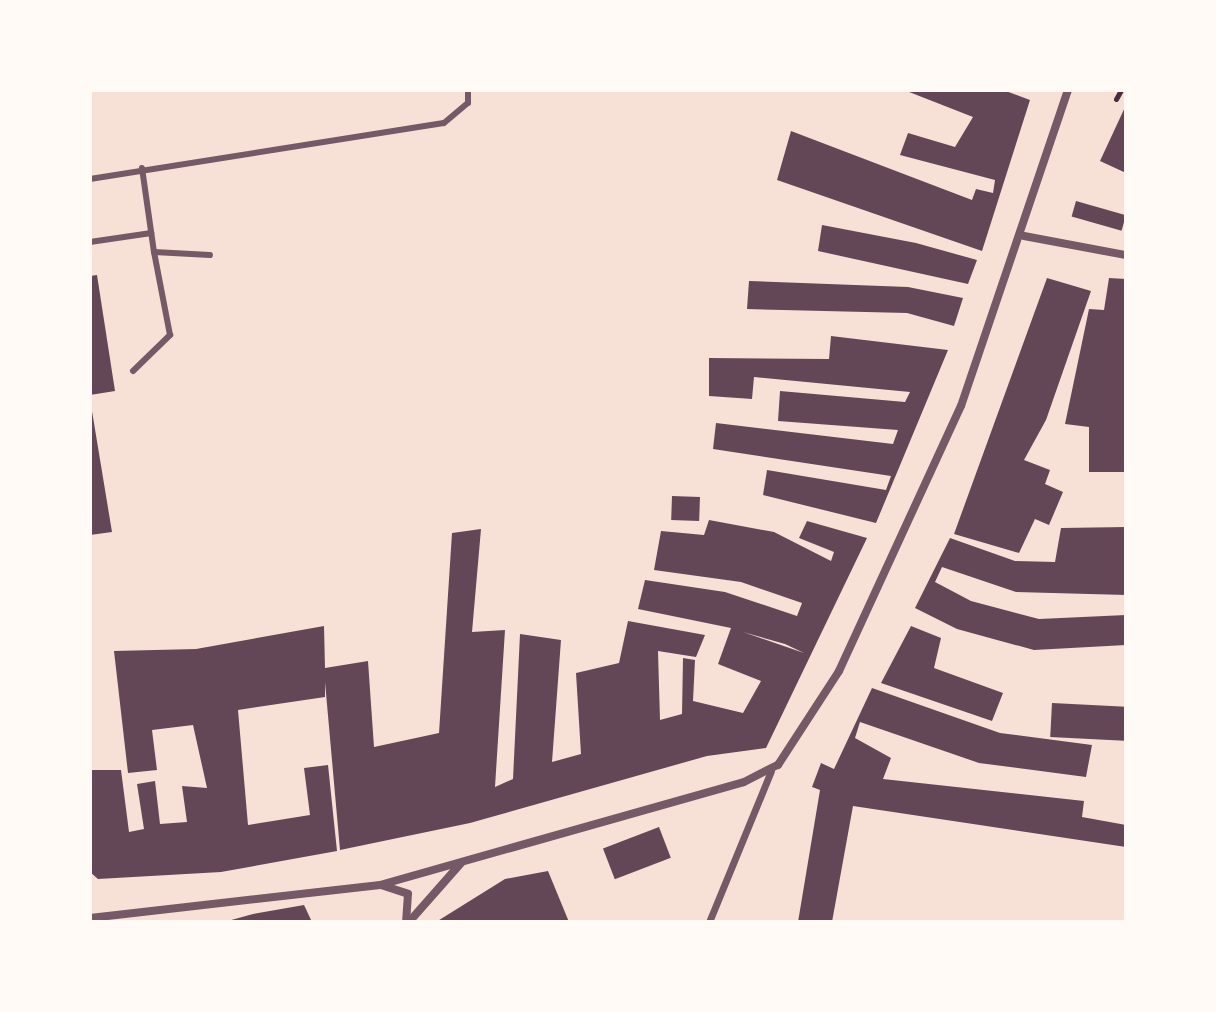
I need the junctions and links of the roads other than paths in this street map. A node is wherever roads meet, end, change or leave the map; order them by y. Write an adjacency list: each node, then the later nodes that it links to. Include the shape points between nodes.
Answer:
1 (468, 90): 3 (lane, via 468,103 444,123)
2 (1068, 90): 6 (street)
3 (142, 168): 4 (lane); 5 (lane)
4 (90, 179)
5 (151, 233): 7 (lane); 8 (lane)
6 (1024, 236): 10 (street); 12 (street, via 961,406 891,564 811,722)
7 (90, 242)
8 (154, 252): 9 (lane); 11 (lane, via 170,335)
9 (210, 255)
10 (1126, 255)
11 (133, 371)
12 (771, 771): 13 (street); 17 (street)
13 (462, 862): 14 (street); 16 (street)
14 (380, 885): 15 (street); 16 (street, via 408,894)
15 (90, 918)
16 (408, 922)
17 (709, 922)

